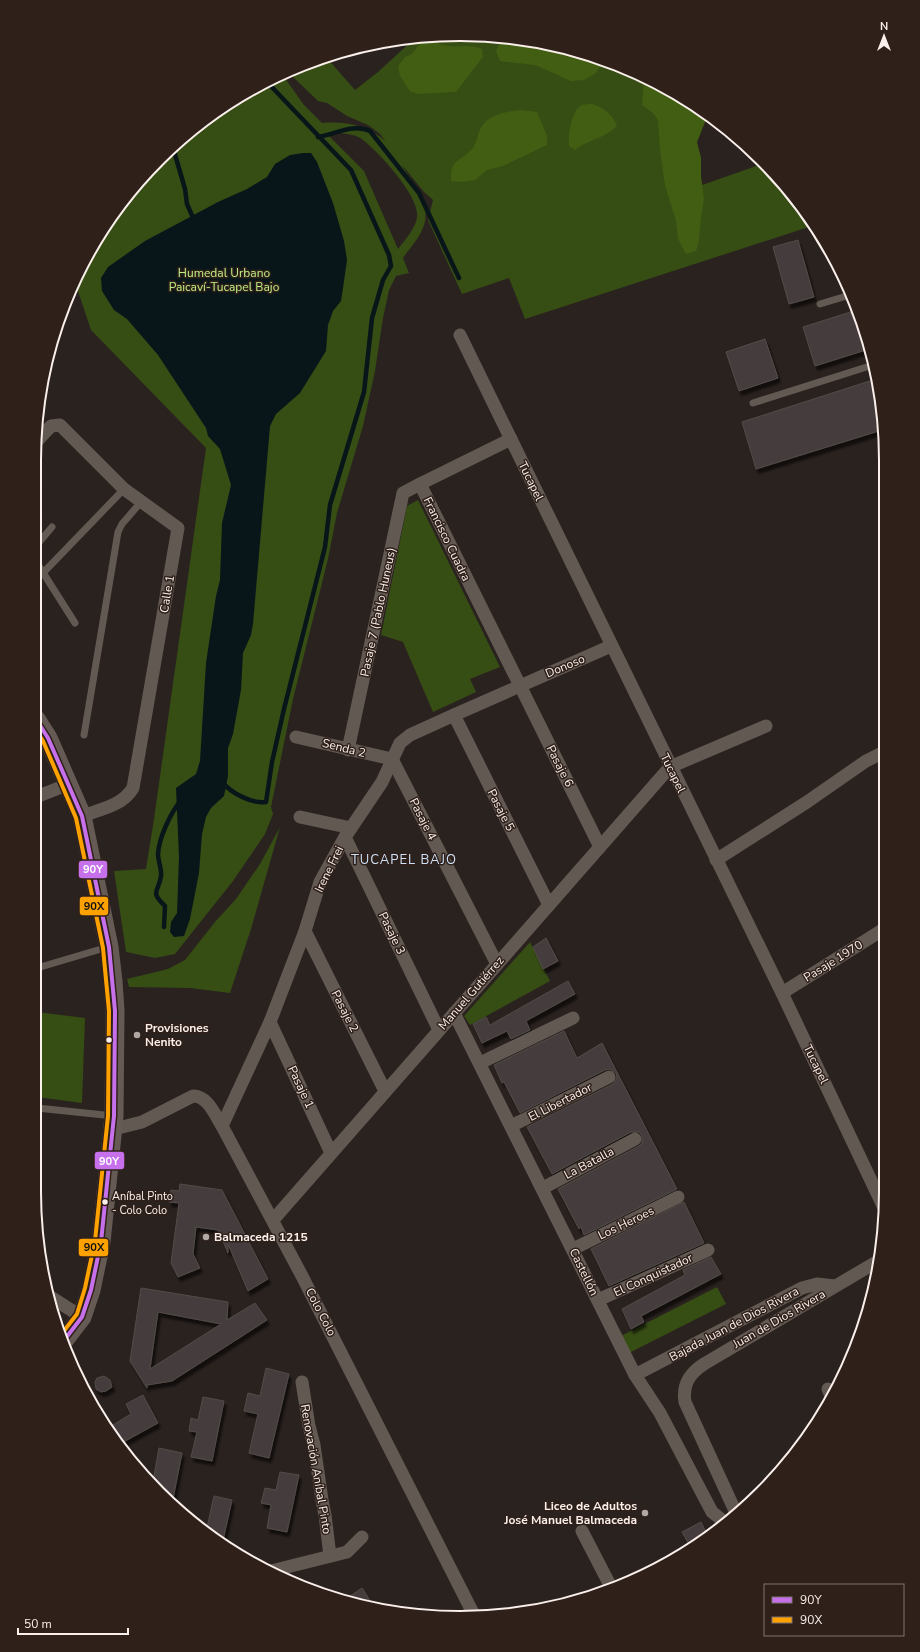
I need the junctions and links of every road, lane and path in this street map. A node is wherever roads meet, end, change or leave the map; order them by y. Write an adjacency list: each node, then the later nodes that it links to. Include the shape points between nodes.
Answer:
1 (845, 296): 2 (lane)
2 (820, 304)
3 (460, 336): 7 (street, Tucapel)
4 (868, 367): 5 (lane)
5 (753, 404)
6 (42, 436): 9 (street, Calle 1, via 51,426 60,425)
7 (510, 439): 8 (street, Francisco Cuadra); 16 (street, Tucapel)
8 (420, 484): 17 (street, Francisco Cuadra); 23 (street, Pasaje 7 (Pablo Huneus), via 403,493)
9 (124, 489): 10 (street, Calle 1); 14 (lane)
10 (141, 502): 21 (lane, via 118,532); 29 (street, Calle 1, via 176,525 178,531 133,788 128,797 119,803)
11 (52, 527): 12 (lane)
12 (41, 540)
13 (41, 569): 14 (lane)
14 (44, 573): 15 (lane)
15 (75, 623)
16 (611, 646): 17 (street, Donoso); 26 (street, Tucapel)
17 (520, 686): 18 (street, Irene Frei); 32 (street, Pasaje 6)
18 (454, 715): 25 (street, Irene Frei, via 404,739); 34 (street, Pasaje 5)
19 (766, 726): 26 (street)
20 (41, 727): 27 (street)
21 (84, 736)
22 (296, 737): 23 (street, Senda 2)
23 (348, 750): 25 (street, Senda 2)
24 (879, 754): 33 (street)
25 (392, 759): 31 (street, Irene Frei, via 382,782); 38 (street, Pasaje 4)
26 (670, 767): 32 (street, Manuel Gutiérrez); 33 (street, Tucapel)
27 (69, 784): 28 (street); 29 (street)
28 (41, 795)
29 (82, 816): 37 (street)
30 (300, 817): 31 (street)
31 (348, 833): 35 (street, Irene Frei, via 320,882); 44 (street, Pasaje 3)
32 (600, 847): 34 (street, Manuel Gutiérrez)
33 (716, 860): 40 (street, Tucapel)
34 (549, 905): 38 (street, Manuel Gutiérrez)
35 (305, 931): 43 (street, Irene Frei); 47 (street, Pasaje 2)
36 (879, 932): 40 (street, Pasaje 1970)
37 (108, 947): 39 (lane); 49 (street, via 115,1011)
38 (497, 964): 41 (street, Manuel Gutiérrez)
39 (41, 967)
40 (782, 993): 56 (street, Tucapel)
41 (454, 1013): 44 (street, Manuel Gutiérrez); 45 (street, Castellón)
42 (573, 1018): 45 (street)
43 (270, 1022): 50 (street, Irene Frei); 53 (street, Pasaje 1)
44 (439, 1030): 47 (street, Manuel Gutiérrez)
45 (480, 1063): 51 (street, Castellón)
46 (608, 1077): 51 (street, El Libertador)
47 (386, 1091): 53 (street, Manuel Gutiérrez)
48 (41, 1109): 49 (lane)
49 (114, 1122): 50 (street, Colo Colo, via 142,1122 193,1096 205,1101); 64 (street, via 101,1242 91,1290)
50 (222, 1126): 57 (street, Colo Colo)
51 (512, 1126): 54 (street, Castellón)
52 (635, 1139): 54 (street, La Batalla)
53 (331, 1153): 57 (street, Manuel Gutiérrez)
54 (543, 1188): 58 (street, Castellón)
55 (678, 1197): 58 (street, Los Heroes)
56 (879, 1197)
57 (273, 1220): 75 (street, Colo Colo)
58 (573, 1249): 63 (street, Castellón)
59 (708, 1250): 63 (street, El Conquistador)
60 (872, 1265): 61 (street, Juan de Dios Rivera)
61 (835, 1286): 66 (street, Bajada Juan de Dios Rivera, via 817,1284 802,1288); 68 (street, Juan de Dios Rivera, via 704,1364 685,1384 684,1395 688,1410)
62 (55, 1300): 64 (street)
63 (598, 1300): 66 (street, Castellón)
64 (82, 1317): 65 (street)
65 (67, 1337)
66 (635, 1375): 69 (street, Castellón, via 660,1412 712,1512)
67 (302, 1382): 72 (street, Renovación Aníbal Pinto, via 326,1515)
68 (734, 1509)
69 (721, 1519)
70 (582, 1531): 74 (street)
71 (362, 1537): 72 (street, via 348,1552)
72 (330, 1556): 73 (street)
73 (278, 1569)
74 (609, 1583)
75 (472, 1611)

